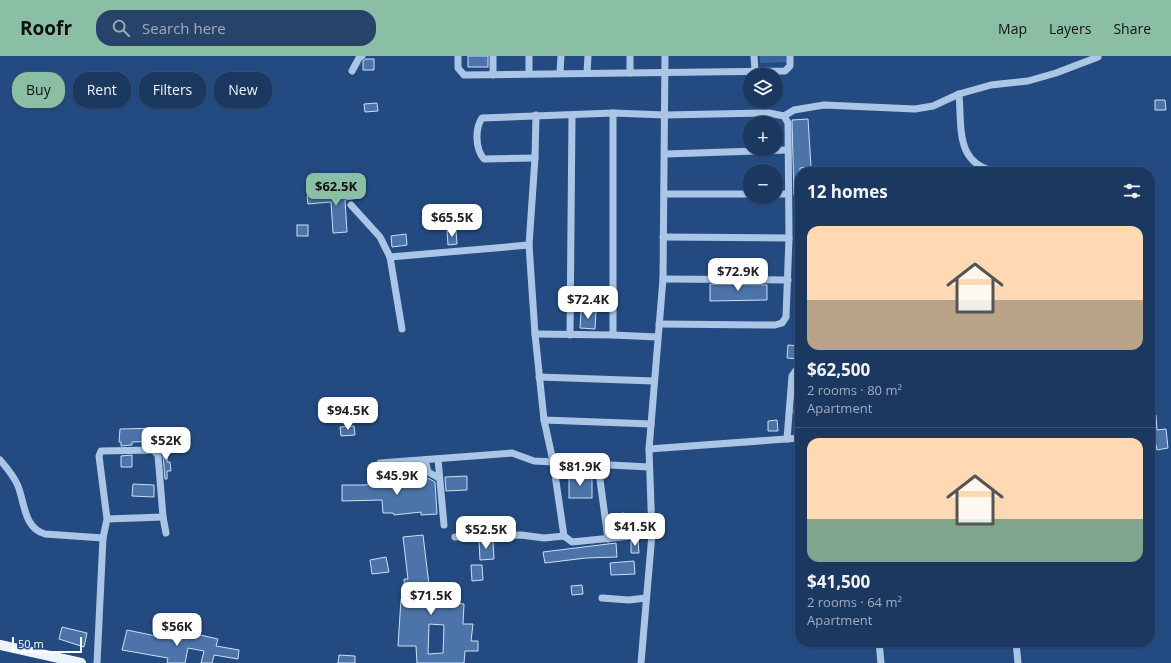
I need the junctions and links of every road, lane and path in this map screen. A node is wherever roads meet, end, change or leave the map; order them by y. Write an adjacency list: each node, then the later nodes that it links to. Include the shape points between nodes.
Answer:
1 (362, 56): 13 (street)
2 (458, 56): 21 (street, via 458,68 464,75)
3 (493, 56): 21 (street)
4 (528, 56): 17 (street)
5 (561, 56): 16 (street)
6 (588, 56): 18 (street)
7 (630, 56): 19 (street)
8 (666, 56): 20 (street)
9 (754, 56): 12 (street)
10 (790, 56): 15 (street, via 790,66)
11 (1098, 57): 22 (street, via 1056,74 991,85)
12 (755, 68)
13 (352, 71)
14 (743, 71): 20 (street)
15 (783, 71)
16 (560, 72): 17 (street); 18 (street)
17 (529, 73): 21 (street)
18 (587, 73): 19 (street)
19 (630, 73): 20 (street)
20 (666, 73): 26 (street)
21 (493, 75)
22 (959, 94): 27 (street, via 933,106 915,109 824,105 794,110); 31 (street, via 964,146 971,160)
23 (613, 113): 24 (street); 26 (street); 47 (street)
24 (572, 114): 25 (street); 46 (street)
25 (536, 115): 30 (street); 30 (street, via 482,118 477,126 479,153 484,159)
26 (665, 115): 27 (street, via 769,113); 29 (street)
27 (784, 116): 28 (street, via 788,123)
28 (787, 150): 29 (street); 35 (street)
29 (666, 154): 32 (street)
30 (535, 158): 39 (street)
31 (980, 167)
32 (664, 194): 33 (street); 37 (street)
33 (743, 194)
34 (783, 194): 35 (street)
35 (788, 194): 38 (street)
36 (351, 205): 40 (street, via 380,237)
37 (663, 237): 38 (street); 41 (street)
38 (789, 238): 42 (street)
39 (529, 245): 40 (street); 45 (street)
40 (390, 257): 44 (street)
41 (663, 279): 42 (street); 43 (street)
42 (788, 280): 43 (street, via 786,317 782,323)
43 (659, 324): 48 (street)
44 (402, 329)
45 (535, 334): 46 (street); 50 (street)
46 (570, 335): 47 (street)
47 (613, 335): 48 (street)
48 (657, 337): 51 (street)
49 (795, 372): 55 (street, via 792,376)
50 (539, 377): 51 (street); 52 (street)
51 (654, 381): 53 (street)
52 (544, 420): 53 (street); 60 (street)
53 (651, 424): 56 (street)
54 (795, 438): 55 (street)
55 (787, 439): 56 (street)
56 (649, 449): 63 (street)
57 (438, 459): 59 (street); 60 (street, via 512,453 529,461); 64 (street)
58 (0, 460): 72 (street, via 18,485 30,526 45,534)
59 (425, 460): 61 (street); 64 (street, via 428,472)
60 (553, 461): 62 (street); 70 (street)
61 (380, 464)
62 (598, 465): 63 (street); 73 (street)
63 (648, 467): 69 (street)
64 (439, 478): 67 (street)
65 (163, 517): 66 (street); 66 (street, via 158,455 153,450 101,451 99,456); 68 (street)
66 (107, 519): 72 (street)
67 (444, 525)
68 (166, 532)
69 (652, 534): 73 (street); 75 (street)
70 (564, 536): 71 (street); 73 (street, via 572,542)
71 (454, 537)
72 (103, 538): 80 (street)
73 (608, 539)
74 (602, 598): 75 (street)
75 (646, 598): 81 (street)
76 (0, 645): 79 (main road)
77 (878, 647): 82 (street)
78 (1016, 647): 83 (street)
79 (81, 663)
80 (97, 663)
81 (641, 663)
82 (880, 663)
83 (1018, 663)

